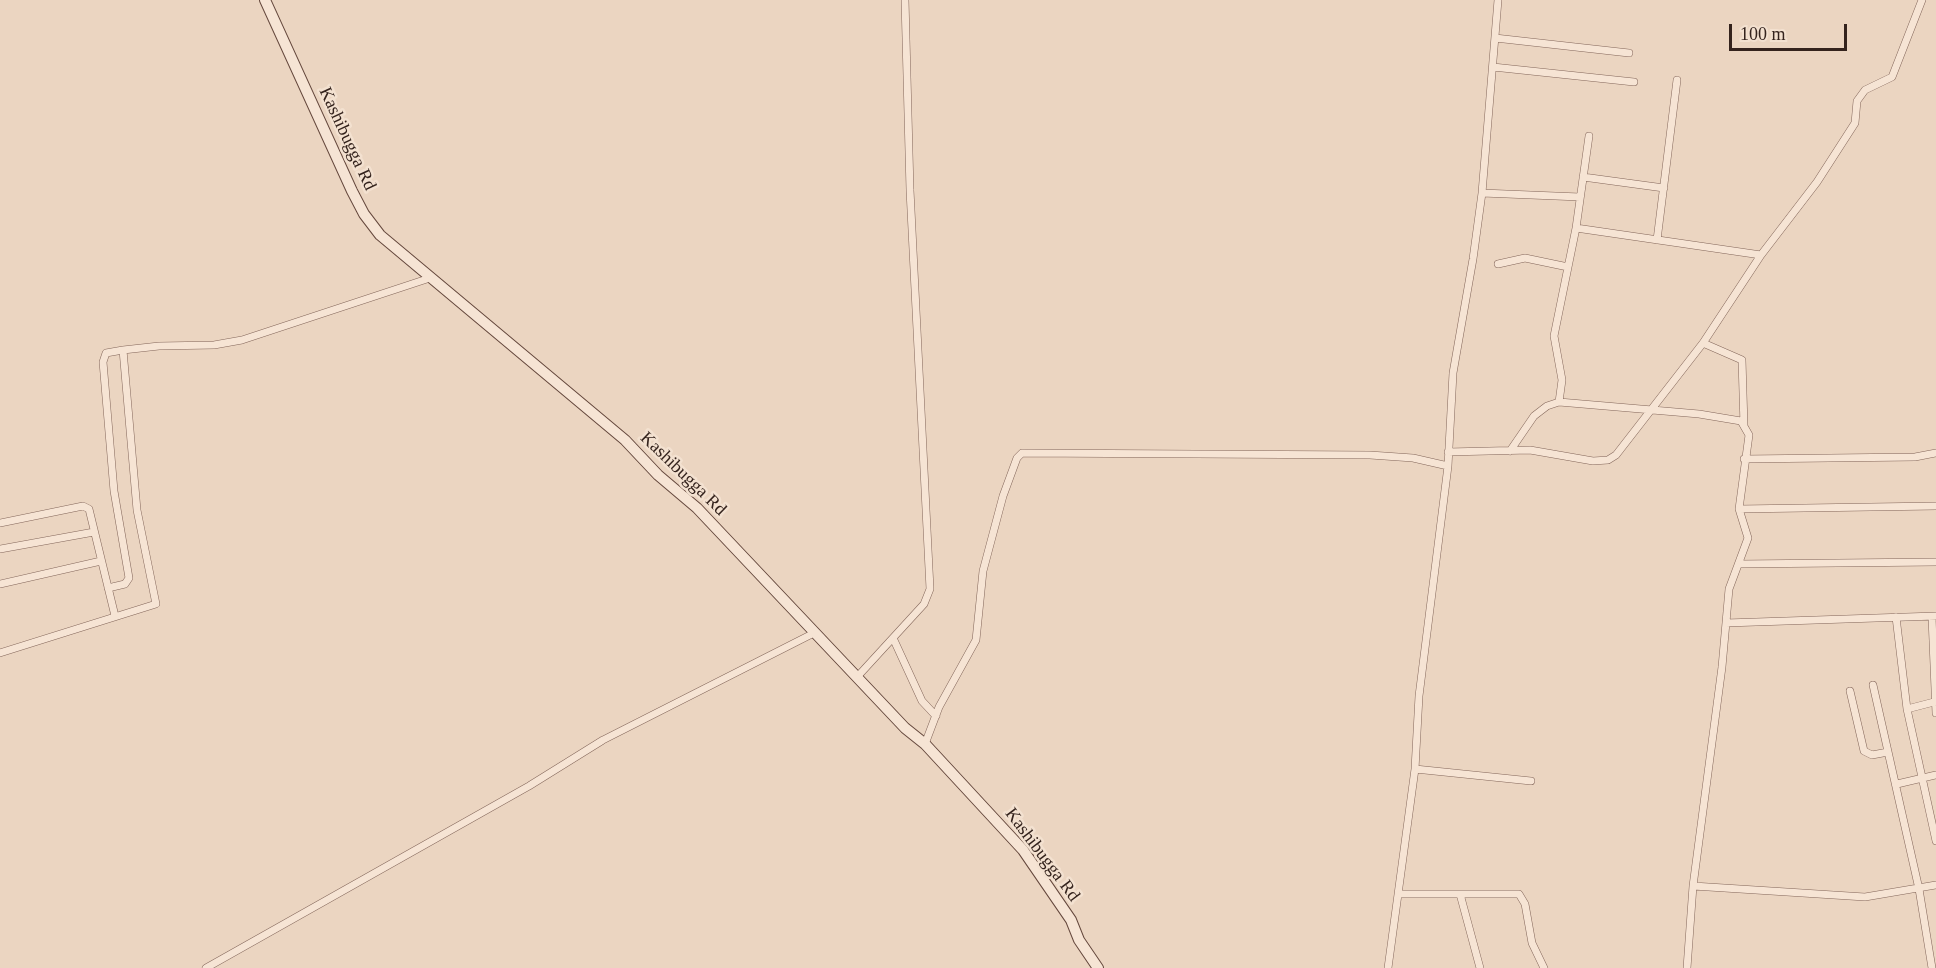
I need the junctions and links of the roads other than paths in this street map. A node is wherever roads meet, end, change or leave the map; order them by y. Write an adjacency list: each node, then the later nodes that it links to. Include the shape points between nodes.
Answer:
1 (265, 0): 20 (main road, Kashibugga Rd, via 364,214 380,235)
2 (905, 0): 46 (street, via 911,202 931,579 924,604)
3 (1498, 0): 5 (street)
4 (1922, 0): 17 (street, via 1892,77 1865,90 1857,101 1856,123)
5 (1495, 38): 6 (street); 7 (street)
6 (1629, 53)
7 (1493, 67): 9 (street); 13 (street)
8 (1677, 80): 12 (street)
9 (1634, 82)
10 (1589, 136): 11 (street)
11 (1583, 177): 12 (street); 14 (street)
12 (1664, 188): 16 (street)
13 (1482, 193): 14 (street); 27 (street, via 1453,373)
14 (1580, 197): 15 (street)
15 (1576, 228): 16 (street); 19 (street)
16 (1657, 240): 17 (street)
17 (1761, 255): 21 (street)
18 (1498, 264): 19 (street, via 1525,258)
19 (1568, 267): 23 (street, via 1554,336 1562,380)
20 (430, 278): 22 (street, via 242,340); 45 (main road, Kashibugga Rd, via 625,440 697,508)
21 (1703, 343): 24 (street); 25 (street, via 1742,360)
22 (123, 350): 40 (street, via 106,353 103,362 114,491 129,578 125,584); 41 (street, via 137,510 156,604)
23 (1559, 402): 24 (street); 26 (street, via 1534,416)
24 (1652, 412): 25 (street, via 1741,421); 26 (street, via 1608,460)
25 (1744, 428): 29 (street, via 1749,435)
26 (1510, 451): 27 (street)
27 (1448, 453): 30 (street)
28 (1936, 453): 29 (street, via 1915,457)
29 (1744, 459): 32 (street)
30 (1448, 466): 54 (street, via 1413,458 1370,455 1022,453 1003,496 983,571 976,640); 57 (street, via 1419,696)
31 (1936, 506): 32 (street)
32 (1740, 509): 38 (street, via 1748,538)
33 (0, 523): 34 (street, via 83,506 89,509)
34 (94, 532): 35 (street); 36 (street)
35 (0, 549)
36 (101, 561): 39 (street); 40 (street)
37 (1936, 562): 38 (street)
38 (1739, 564): 44 (street, via 1730,589)
39 (0, 584)
40 (108, 588): 41 (street)
41 (115, 616): 47 (street)
42 (1934, 617): 43 (street); 51 (street)
43 (1896, 618): 44 (street); 52 (street)
44 (1726, 623): 64 (street)
45 (814, 633): 48 (main road, Kashibugga Rd); 68 (street, via 603,740 529,786)
46 (893, 638): 48 (street); 54 (street, via 922,701)
47 (0, 653)
48 (858, 676): 55 (main road, Kashibugga Rd, via 905,728)
49 (1873, 685): 56 (street)
50 (1850, 691): 56 (street, via 1864,751 1872,755)
51 (1934, 702): 52 (street); 53 (street)
52 (1907, 709): 59 (street)
53 (1936, 713)
54 (936, 716): 55 (street)
55 (925, 744): 69 (main road, Kashibugga Rd, via 1023,850)
56 (1888, 752): 61 (street)
57 (1415, 769): 60 (street); 66 (street)
58 (1936, 775): 59 (street)
59 (1922, 778): 61 (street); 62 (street)
60 (1531, 781)
61 (1896, 784): 65 (street)
62 (1936, 841)
63 (1936, 885): 65 (street)
64 (1693, 886): 65 (street, via 1865,897); 73 (street)
65 (1919, 889): 74 (street)
66 (1398, 894): 67 (street); 70 (street)
67 (1460, 894): 71 (street); 72 (street, via 1512,893 1522,898 1532,943)
68 (206, 968)
69 (1098, 968)
70 (1388, 968)
71 (1480, 968)
72 (1544, 968)
73 (1687, 968)
74 (1932, 968)

